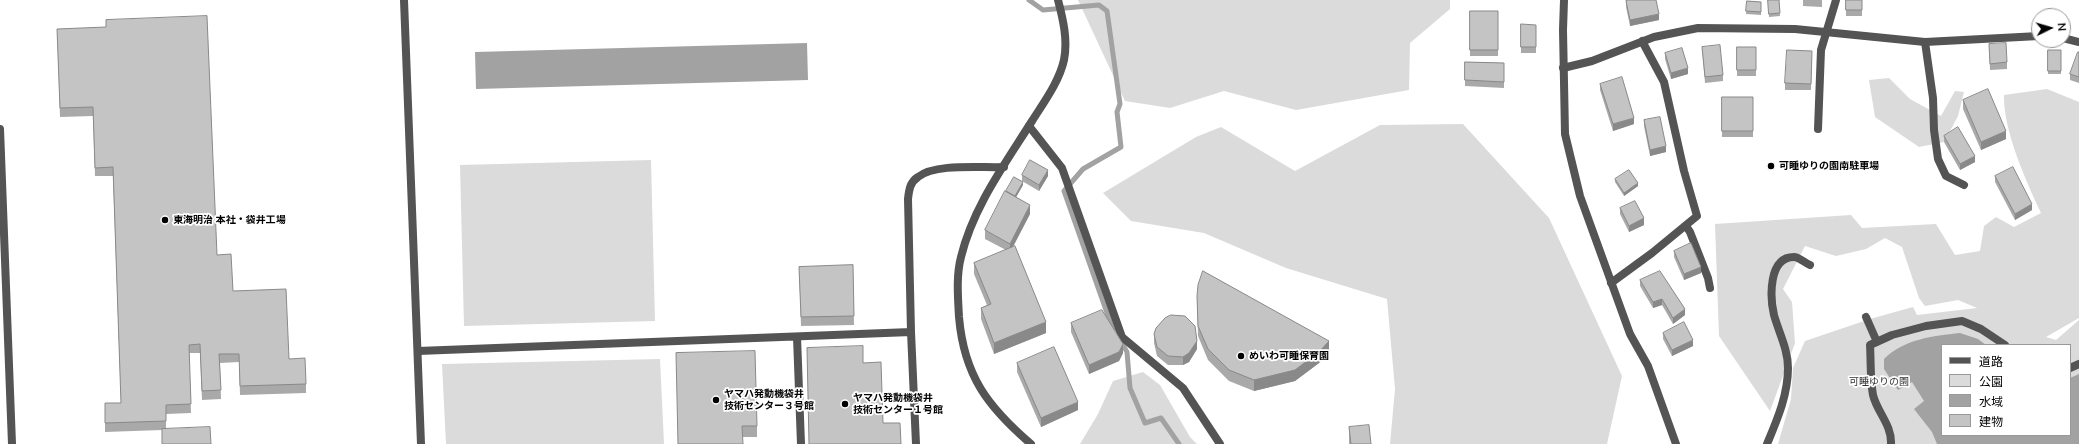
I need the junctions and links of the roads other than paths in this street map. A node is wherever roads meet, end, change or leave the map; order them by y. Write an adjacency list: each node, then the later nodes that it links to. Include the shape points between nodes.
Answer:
1 (404, 0): 24 (street)
2 (1058, 0): 10 (street, via 1065,37 1064,60 1055,84)
3 (1564, 0): 9 (street)
4 (1836, 0): 5 (street)
5 (1825, 32): 7 (street, via 1795,29 1698,28); 8 (street); 12 (street, via 1821,50)
6 (2031, 36): 8 (street)
7 (1642, 42): 9 (street, via 1592,61); 15 (street, via 1664,82 1684,171 1696,206 1698,216)
8 (1925, 42): 14 (street, via 1938,159 1946,176)
9 (1563, 68): 17 (street, via 1565,134 1580,196)
10 (1029, 126): 13 (street); 30 (street, via 1062,168 1122,337 1183,388)
11 (0, 129): 25 (street)
12 (1818, 129)
13 (1004, 167): 20 (street, via 941,169 926,172 916,178 910,186 908,199); 29 (street, via 983,200 960,258 957,293 961,332 968,363 982,394 1007,423)
14 (1964, 186)
15 (1686, 226): 17 (street); 18 (street)
16 (1810, 265): 32 (street, via 1795,257 1785,259 1773,272 1773,308 1788,367 1787,386)
17 (1612, 283): 31 (street, via 1630,334 1648,366)
18 (1710, 288)
19 (1866, 317): 22 (street)
20 (911, 332): 21 (street); 28 (street)
21 (797, 338): 24 (street); 27 (street)
22 (1877, 342): 23 (street, via 1926,326 1962,321 1981,329); 33 (street, via 1870,345 1873,393 1892,438)
23 (2004, 344)
24 (418, 351): 26 (street)
25 (12, 444)
26 (421, 444)
27 (801, 444)
28 (916, 444)
29 (1031, 444)
30 (1220, 444)
31 (1676, 444)
32 (1767, 444)
33 (1891, 444)

